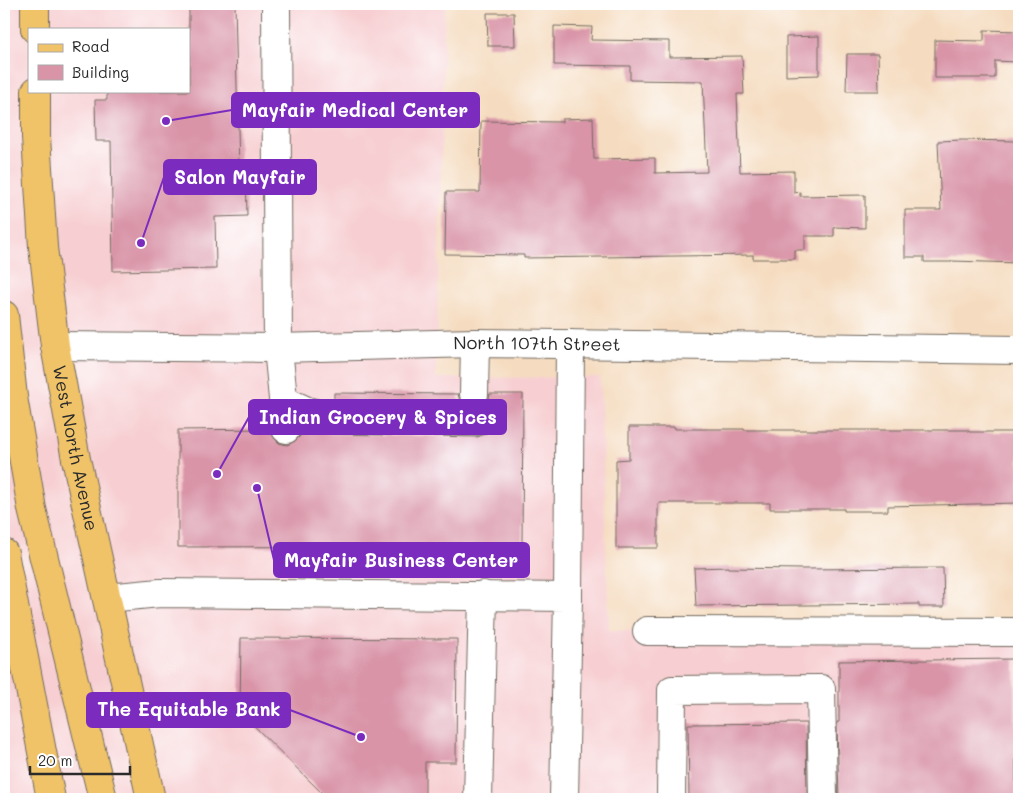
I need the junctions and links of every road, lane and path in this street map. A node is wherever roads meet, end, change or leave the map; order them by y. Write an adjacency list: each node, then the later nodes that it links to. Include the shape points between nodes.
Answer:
1 (35, 4): 3 (main road)
2 (276, 4): 9 (street)
3 (35, 28)
4 (36, 92): 8 (main road, West North Avenue, via 43,247)
5 (4, 315): 22 (main road, via 13,397 32,509)
6 (475, 343): 7 (street, North 107th Street); 9 (street, North 107th Street); 11 (street)
7 (570, 344): 10 (street, North 107th Street); 17 (street)
8 (56, 346): 9 (street, North 107th Street); 18 (main road, West North Avenue, via 76,459)
9 (278, 348): 12 (street)
10 (1019, 350)
11 (474, 394)
12 (283, 400): 13 (street, via 334,418); 14 (street)
13 (477, 421)
14 (286, 429)
15 (4, 553): 21 (main road)
16 (482, 595): 17 (street); 18 (street, via 160,593); 24 (street)
17 (568, 597): 25 (street)
18 (107, 598): 23 (main road, West North Avenue)
19 (647, 631): 20 (street)
20 (1019, 632)
21 (51, 799)
22 (103, 799)
23 (151, 799)
24 (478, 799)
25 (564, 799)
26 (671, 799): 27 (street, via 672,690 821,689)
27 (823, 799)

